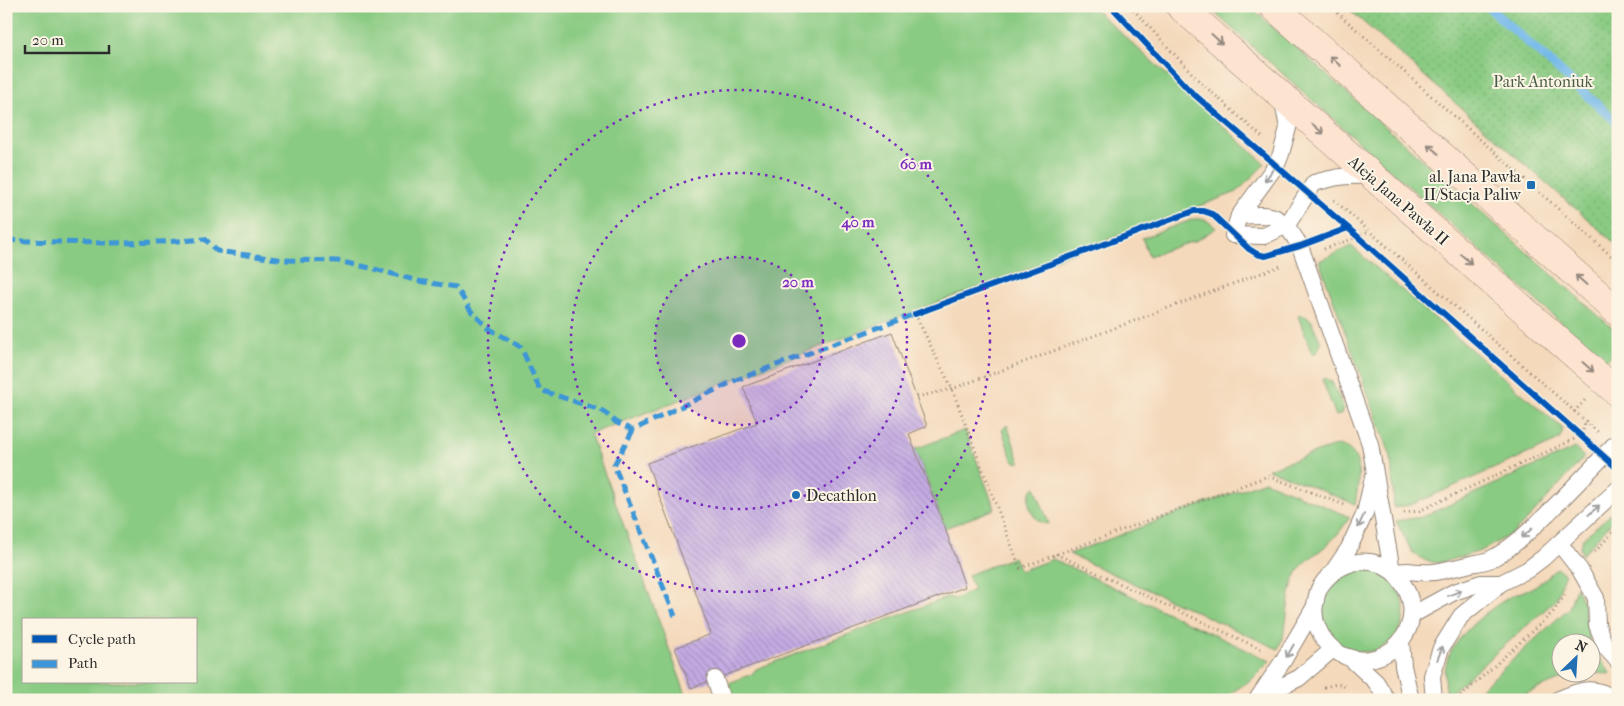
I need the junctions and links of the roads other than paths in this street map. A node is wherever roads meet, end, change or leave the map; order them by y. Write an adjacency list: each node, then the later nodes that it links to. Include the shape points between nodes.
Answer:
1 (1180, 6): 3 (main road, Aleja Jana Pawła II, one-way to 3)
2 (1273, 6): 6 (main road, one-way to 2)
3 (1282, 97): 4 (main road, Aleja Jana Pawła II, one-way to 4); 5 (lane, one-way to 5, via 1288,128 1281,154 1239,216 1267,214)
4 (1374, 178): 5 (lane, via 1340,176 1314,183); 7 (main road, Aleja Jana Pawła II, one-way to 7)
5 (1287, 225): 9 (lane, via 1300,246 1370,444)
6 (1618, 312)
7 (1618, 393)
8 (1618, 443): 12 (lane, one-way to 12, via 1524,537 1488,560 1432,572)
9 (1374, 474): 12 (lane); 13 (lane, one-way to 13, via 1365,513 1349,548)
10 (1618, 489): 11 (lane, one-way to 10)
11 (1559, 543): 14 (lane, via 1526,570); 20 (lane, via 1596,598 1597,624 1606,648)
12 (1392, 571): 13 (lane, via 1362,561 1347,564); 16 (lane, via 1408,590)
13 (1333, 572): 15 (lane, via 1320,588)
14 (1501, 583): 16 (lane, one-way to 14, via 1454,592 1481,583); 26 (lane, one-way to 14, via 1432,676 1441,648 1461,616)
15 (1314, 608): 18 (lane, via 1316,624); 22 (lane, one-way to 22, via 1284,662)
16 (1412, 615): 17 (lane, via 1409,629)
17 (1401, 641): 19 (lane, via 1386,654 1368,659); 25 (lane)
18 (1333, 649): 19 (lane); 22 (lane, via 1299,678)
19 (1349, 657): 24 (lane, via 1376,682)
20 (1618, 661)
21 (715, 679): 23 (lane)
22 (1257, 699)
23 (722, 700)
24 (1387, 700)
25 (1411, 700)
26 (1434, 700)
27 (1557, 700): 28 (lane, via 1579,690 1594,690)
28 (1616, 700)

